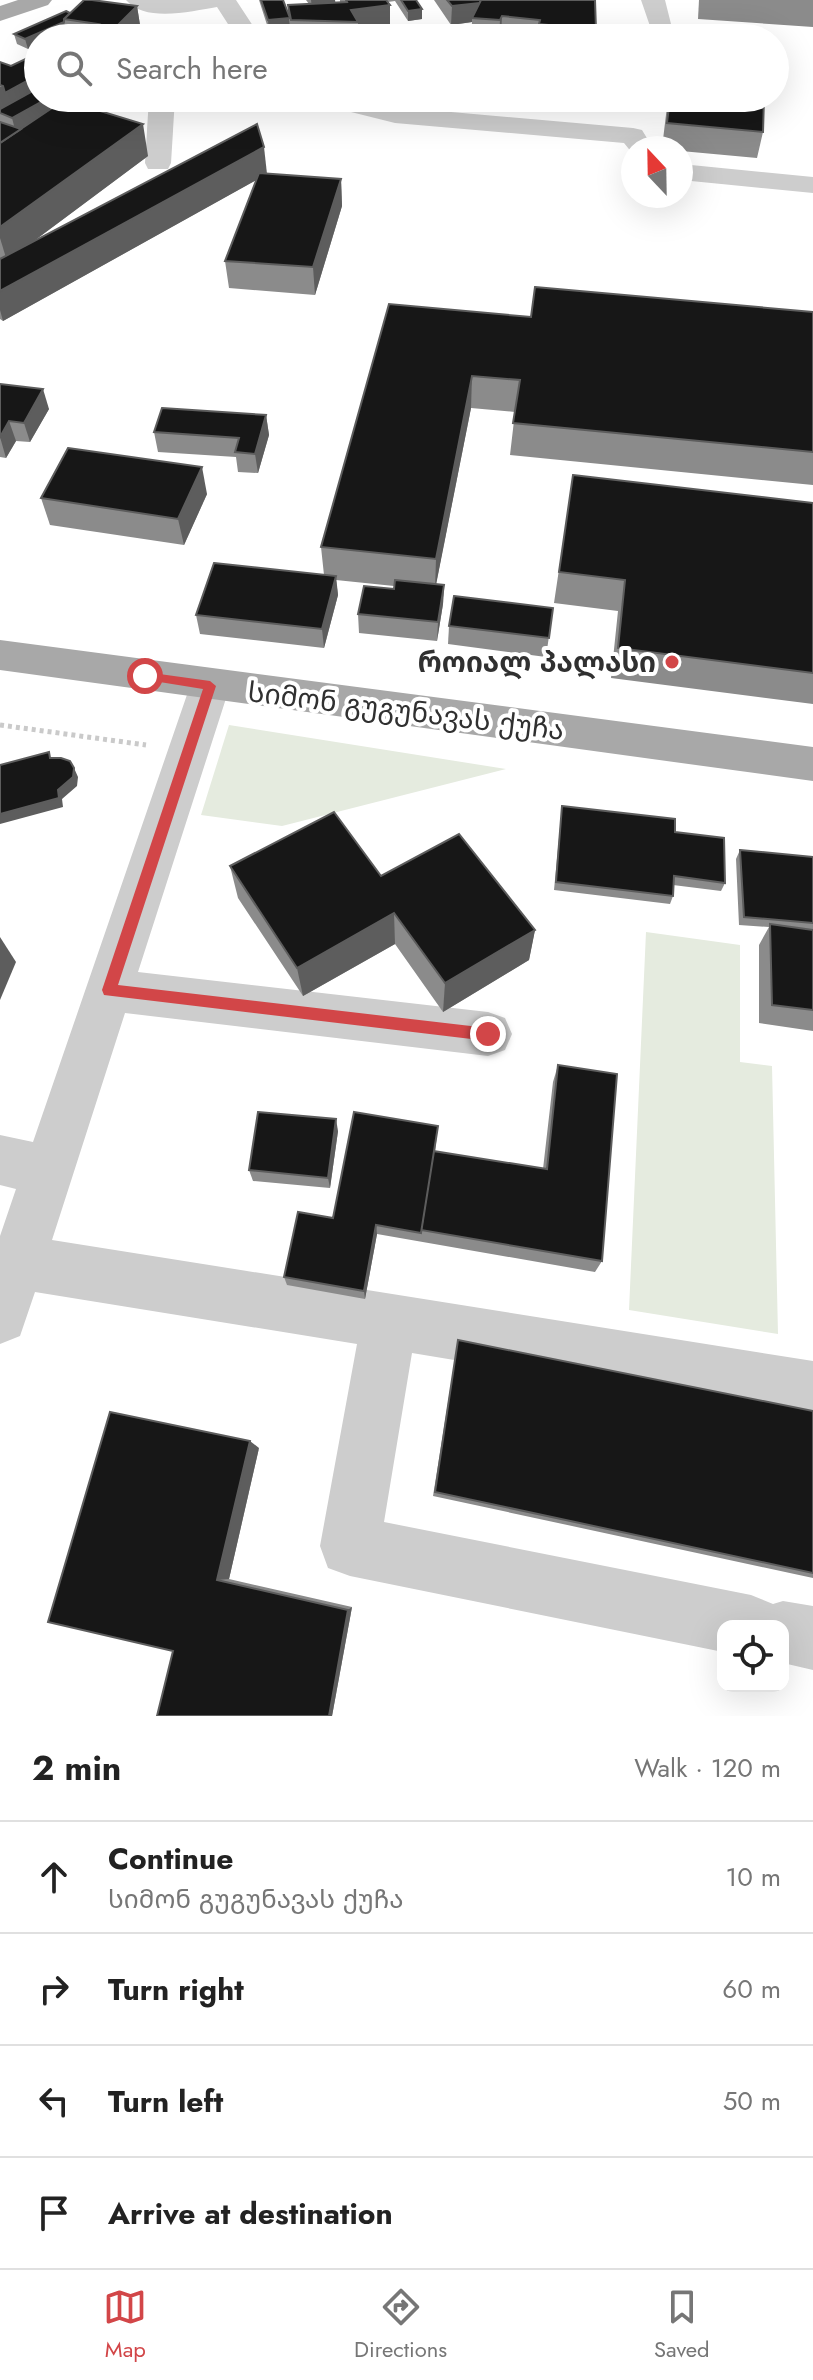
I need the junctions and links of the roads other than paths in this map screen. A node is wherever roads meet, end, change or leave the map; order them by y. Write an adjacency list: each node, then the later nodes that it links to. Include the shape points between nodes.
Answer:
1 (16, 0): 7 (main road)
2 (40, 0): 7 (main road)
3 (138, 0): 4 (street, via 168,16)
4 (216, 0)
5 (224, 0): 8 (street)
6 (653, 0): 9 (street)
7 (0, 12)
8 (240, 24)
9 (659, 24)
10 (161, 112): 13 (street)
11 (382, 112): 12 (street)
12 (633, 136)
13 (158, 163)
14 (693, 173): 15 (street)
15 (813, 185)
16 (0, 655): 17 (main road, სიმონ გუგუნავას ქუჩა)
17 (210, 686): 18 (main road, სიმონ გუგუნავას ქუჩა); 19 (street)
18 (813, 764)
19 (109, 990): 20 (street); 22 (street)
20 (488, 1034)
21 (0, 1160): 22 (street)
22 (49, 1171): 23 (street)
23 (18, 1262): 24 (street); 25 (street)
24 (0, 1316)
25 (389, 1322): 26 (street); 27 (street, via 350,1546)
26 (813, 1390)
27 (721, 1620)
28 (789, 1633): 29 (street)
29 (813, 1638)

